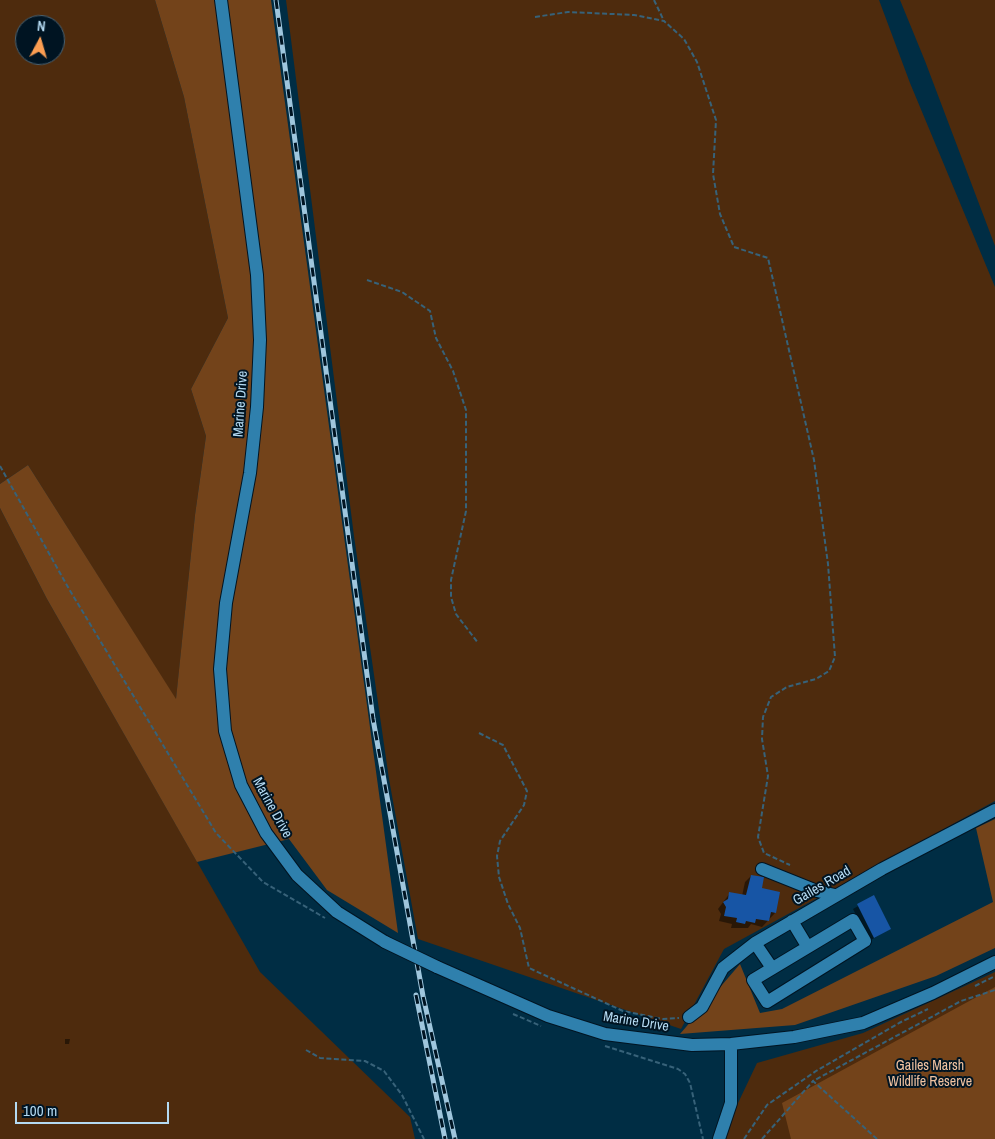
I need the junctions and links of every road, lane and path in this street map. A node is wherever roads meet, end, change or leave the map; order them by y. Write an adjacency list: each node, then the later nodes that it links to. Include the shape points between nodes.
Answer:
1 (221, 0): 26 (street, Marine Drive, bridge, via 257,275 260,340 250,473 226,603 220,669 225,731 241,786 266,833 297,875 337,912 385,942 548,1016 605,1034 692,1045)
2 (654, 0): 4 (path)
3 (535, 17): 4 (path, via 600,12)
4 (664, 21): 10 (path, via 684,39 708,92 716,120 713,174 720,214 734,247 768,258 814,460 828,564 835,658 829,671 816,679 787,687 771,697 763,717 762,739 768,776 758,837 764,853)
5 (367, 280): 7 (path, via 402,292 430,311 436,338 466,410 466,511 451,580 451,597 456,614)
6 (0, 466): 13 (path, via 69,589 216,833 263,882)
7 (478, 643)
8 (479, 733): 24 (path, via 503,745 527,791 524,805 500,841 496,856 499,877 520,928 529,968 623,1011 662,1019)
9 (995, 810): 12 (street, Gailes Road)
10 (790, 865)
11 (762, 869): 12 (street)
12 (835, 895): 14 (street, Gailes Road)
13 (326, 918)
14 (792, 921): 15 (street, Gailes Road); 16 (street)
15 (755, 943): 18 (street); 24 (street, Gailes Road, via 723,968 702,1007)
16 (807, 946): 18 (street); 18 (street, via 853,920 866,941 768,1002 753,980)
17 (995, 962): 26 (street, Marine Drive, via 863,1023 794,1037)
18 (772, 968)
19 (995, 976): 20 (path)
20 (969, 989)
21 (995, 990): 30 (path, via 961,1001)
22 (934, 1006): 29 (path)
23 (505, 1010): 25 (path)
24 (689, 1017)
25 (550, 1029)
26 (731, 1044): 34 (street, via 731,1103)
27 (604, 1046): 33 (path, via 685,1074)
28 (306, 1050): 32 (path, via 320,1058 365,1061 384,1071 402,1094)
29 (816, 1071): 30 (path); 35 (path, via 767,1105)
30 (820, 1077): 31 (path)
31 (813, 1081): 36 (path); 37 (path)
32 (424, 1139)
33 (703, 1139)
34 (719, 1139)
35 (744, 1139)
36 (762, 1139)
37 (877, 1139)

